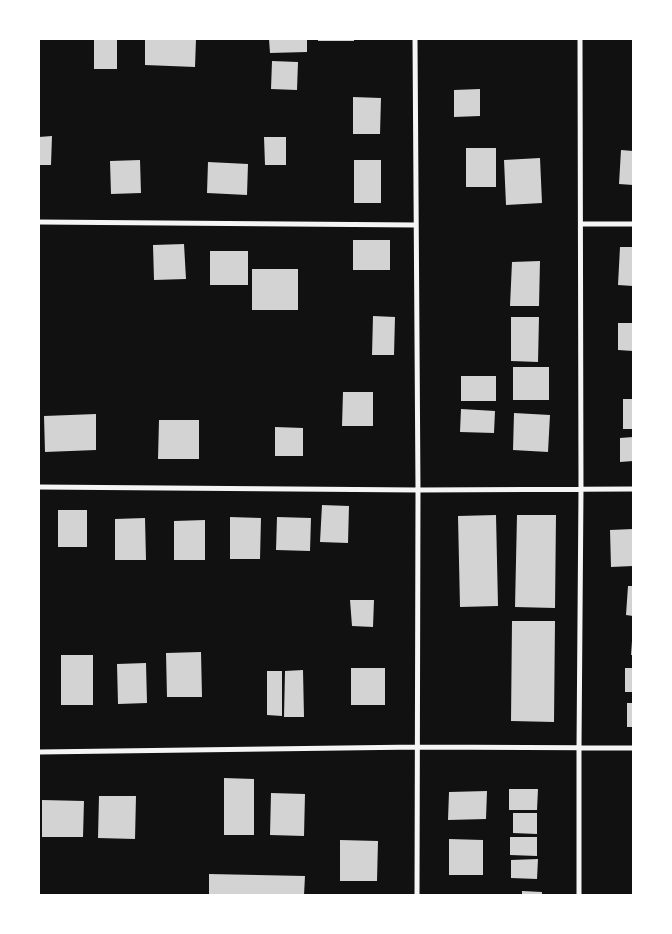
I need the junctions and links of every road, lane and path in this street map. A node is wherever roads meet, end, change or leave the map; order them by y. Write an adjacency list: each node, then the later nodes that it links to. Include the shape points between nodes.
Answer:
1 (415, 39): 6 (street)
2 (580, 39): 4 (street)
3 (39, 222): 6 (street)
4 (582, 224): 5 (street); 8 (street)
5 (633, 224)
6 (416, 225): 9 (street)
7 (39, 487): 9 (street)
8 (581, 489): 9 (street); 10 (street); 12 (street)
9 (418, 490): 11 (street)
10 (633, 490)
11 (418, 747): 12 (street); 14 (street); 15 (street)
12 (578, 748): 13 (street); 16 (street)
13 (633, 748)
14 (39, 752)
15 (417, 895)
16 (579, 895)

